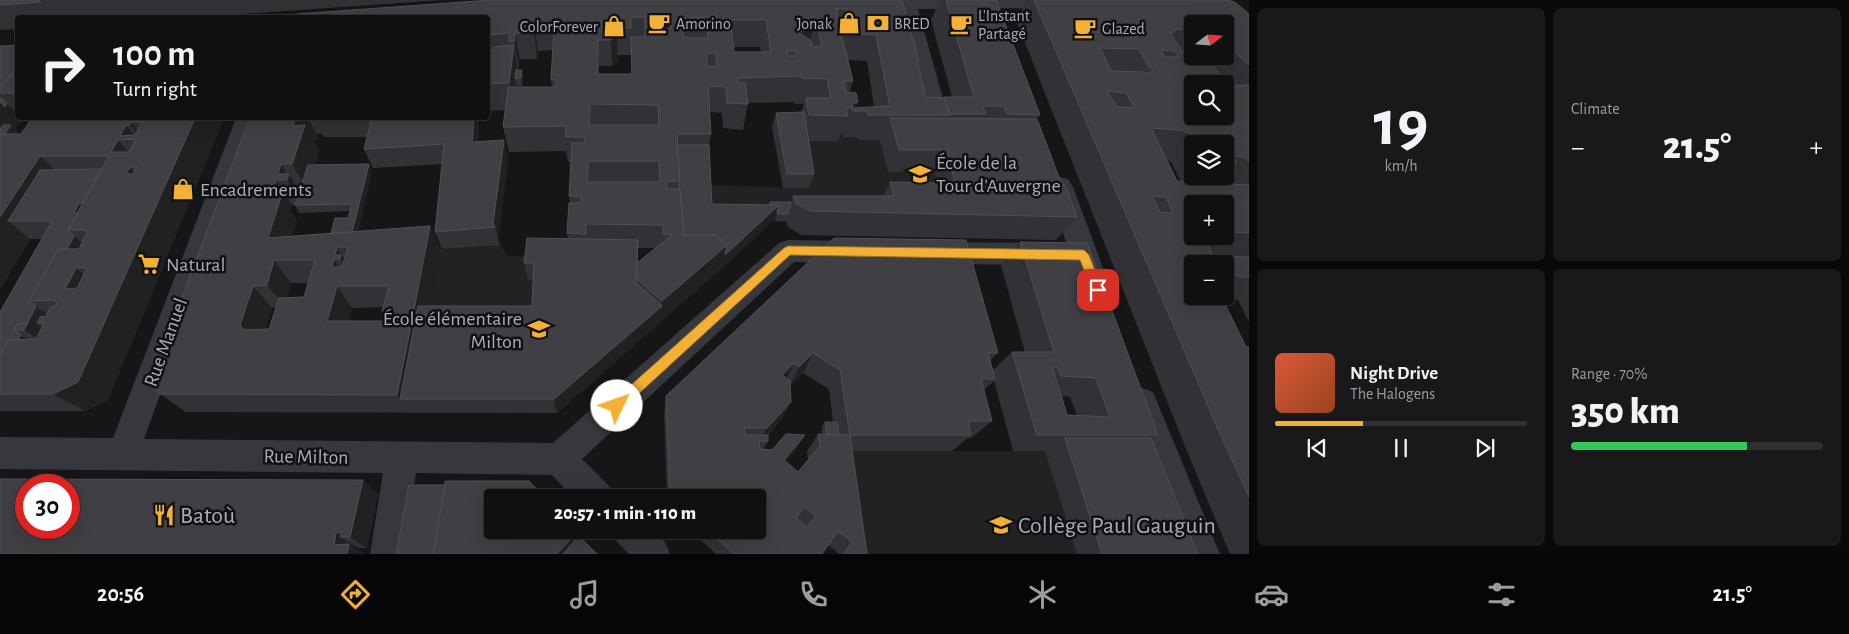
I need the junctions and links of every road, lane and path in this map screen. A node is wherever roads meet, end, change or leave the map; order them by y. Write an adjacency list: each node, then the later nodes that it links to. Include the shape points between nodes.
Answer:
1 (1079, 2): 3 (street, via 996,12)
2 (848, 3): 3 (street)
3 (906, 4): 5 (street)
4 (247, 120): 11 (street, Rue Manuel)
5 (937, 120)
6 (1053, 168): 7 (street)
7 (1084, 255): 8 (street); 13 (street, via 788,251)
8 (1102, 300)
9 (1130, 373): 18 (street)
10 (0, 453): 11 (street, Rue Milton)
11 (123, 453): 12 (street, Rue Milton)
12 (402, 457): 13 (street, Rue Milton); 16 (street)
13 (558, 459): 14 (street)
14 (588, 489)
15 (638, 539): 17 (street)
16 (387, 554)
17 (653, 554)
18 (1203, 554)

